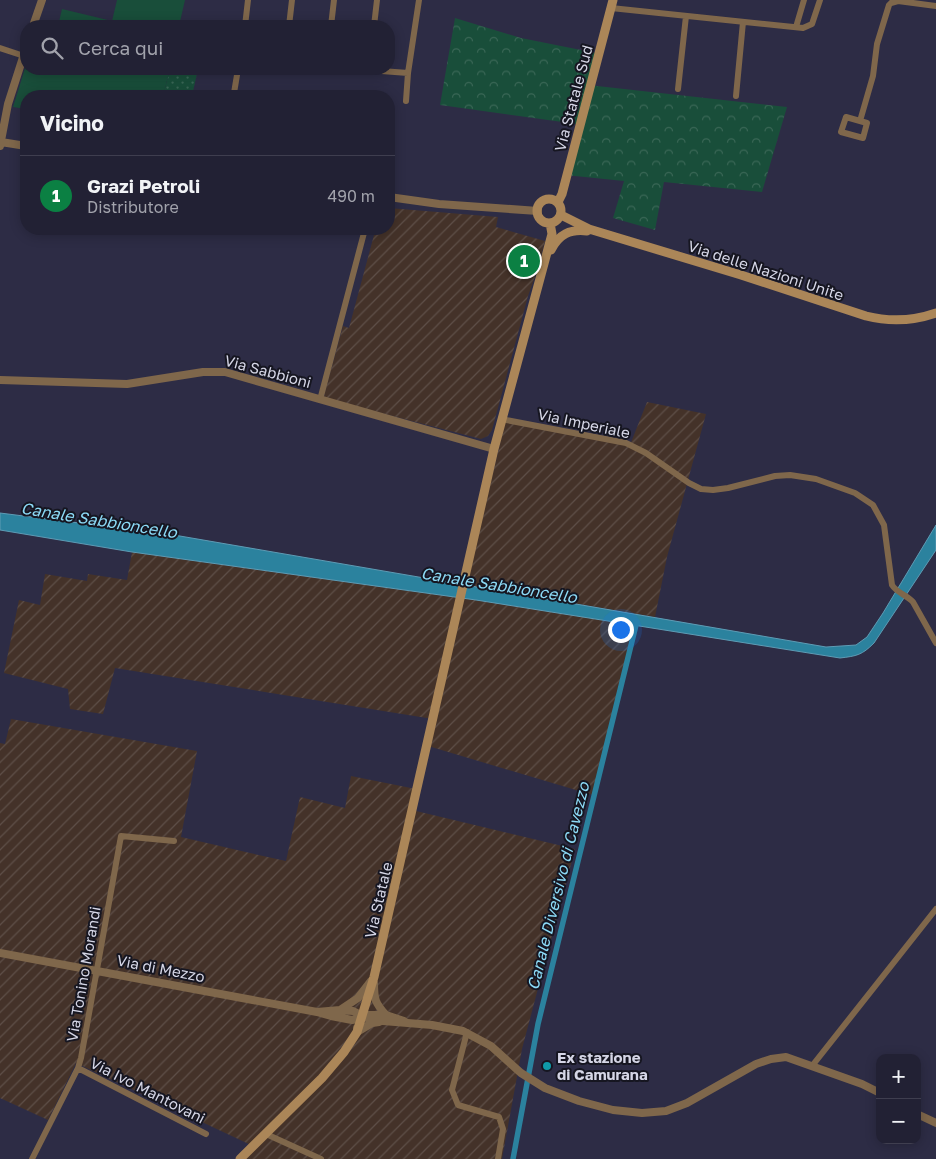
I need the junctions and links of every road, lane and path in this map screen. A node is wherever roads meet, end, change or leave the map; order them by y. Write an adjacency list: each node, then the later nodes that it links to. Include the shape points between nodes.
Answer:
1 (42, 0): 12 (street)
2 (248, 0): 13 (street)
3 (292, 0): 14 (street)
4 (334, 0): 15 (street)
5 (377, 0): 16 (street)
6 (418, 0): 23 (street)
7 (804, 0): 18 (street)
8 (820, 0): 18 (street, via 811,26)
9 (612, 4): 11 (street); 33 (main road, Via Statale Sud)
10 (936, 6): 29 (street, via 898,1 888,5)
11 (686, 16): 17 (street); 26 (street)
12 (35, 20)
13 (246, 20)
14 (290, 20)
15 (332, 20)
16 (375, 20)
17 (743, 22): 18 (street); 27 (street)
18 (796, 27)
19 (0, 48): 20 (street)
20 (20, 51)
21 (20, 67): 30 (street)
22 (395, 72): 23 (street)
23 (408, 73): 28 (street)
24 (237, 75): 25 (street)
25 (234, 90)
26 (678, 90)
27 (736, 96)
28 (406, 101)
29 (860, 121)
30 (0, 144): 31 (street)
31 (20, 146)
32 (395, 199): 34 (street)
33 (558, 202): 34 (main road, via 546,200 539,205); 35 (main road)
34 (538, 211): 36 (main road, via 541,220)
35 (561, 215): 36 (main road); 37 (main road, Via delle Nazioni Unite)
36 (550, 223): 39 (main road, via 552,234)
37 (589, 230): 39 (main road, Via delle Nazioni Unite, via 572,230 563,234); 40 (main road, Via delle Nazioni Unite, via 866,316 905,320)
38 (363, 235): 42 (street)
39 (543, 267): 43 (main road, Via Statale)
40 (936, 313)
41 (0, 380): 42 (street, Via Sabbioni, via 127,384 218,371)
42 (320, 400): 44 (street, Via Sabbioni)
43 (501, 419): 44 (main road, Via Statale); 45 (street, Via Imperiale, via 626,443 701,489 728,488 790,475 855,493 873,505 884,525 890,580 895,590 909,598)
44 (494, 449): 50 (main road, Via Statale)
45 (936, 643)
46 (174, 840): 49 (street, Via Tonino Morandi, via 121,836)
47 (936, 909): 58 (street)
48 (0, 952): 49 (street, Via di Mezzo)
49 (97, 970): 52 (street, Via di Mezzo); 59 (street, Via Tonino Morandi)
50 (374, 977): 51 (street, via 358,998); 53 (main road, Via Statale); 54 (street, via 374,996)
51 (340, 1010): 52 (street); 53 (street)
52 (317, 1012): 55 (street)
53 (362, 1015): 54 (street, via 371,1020); 55 (street); 56 (main road, Via Statale)
54 (384, 1018): 56 (street); 57 (street)
55 (352, 1020): 56 (street)
56 (357, 1032): 64 (main road, Via Statale, via 322,1078)
57 (467, 1032): 58 (street, via 491,1046 538,1084 579,1101 642,1113 666,1112 771,1059 786,1057); 68 (street, via 452,1090 458,1105 499,1117 502,1129)
58 (812, 1066): 60 (street)
59 (78, 1068): 63 (street, Via Ivo Mantovani); 65 (street, Via Tonino Morandi)
60 (876, 1091)
61 (921, 1116): 62 (street)
62 (936, 1123)
63 (206, 1134)
64 (266, 1134): 66 (main road, Via Statale); 67 (street)
65 (32, 1159)
66 (240, 1159)
67 (321, 1159)
68 (498, 1159)

